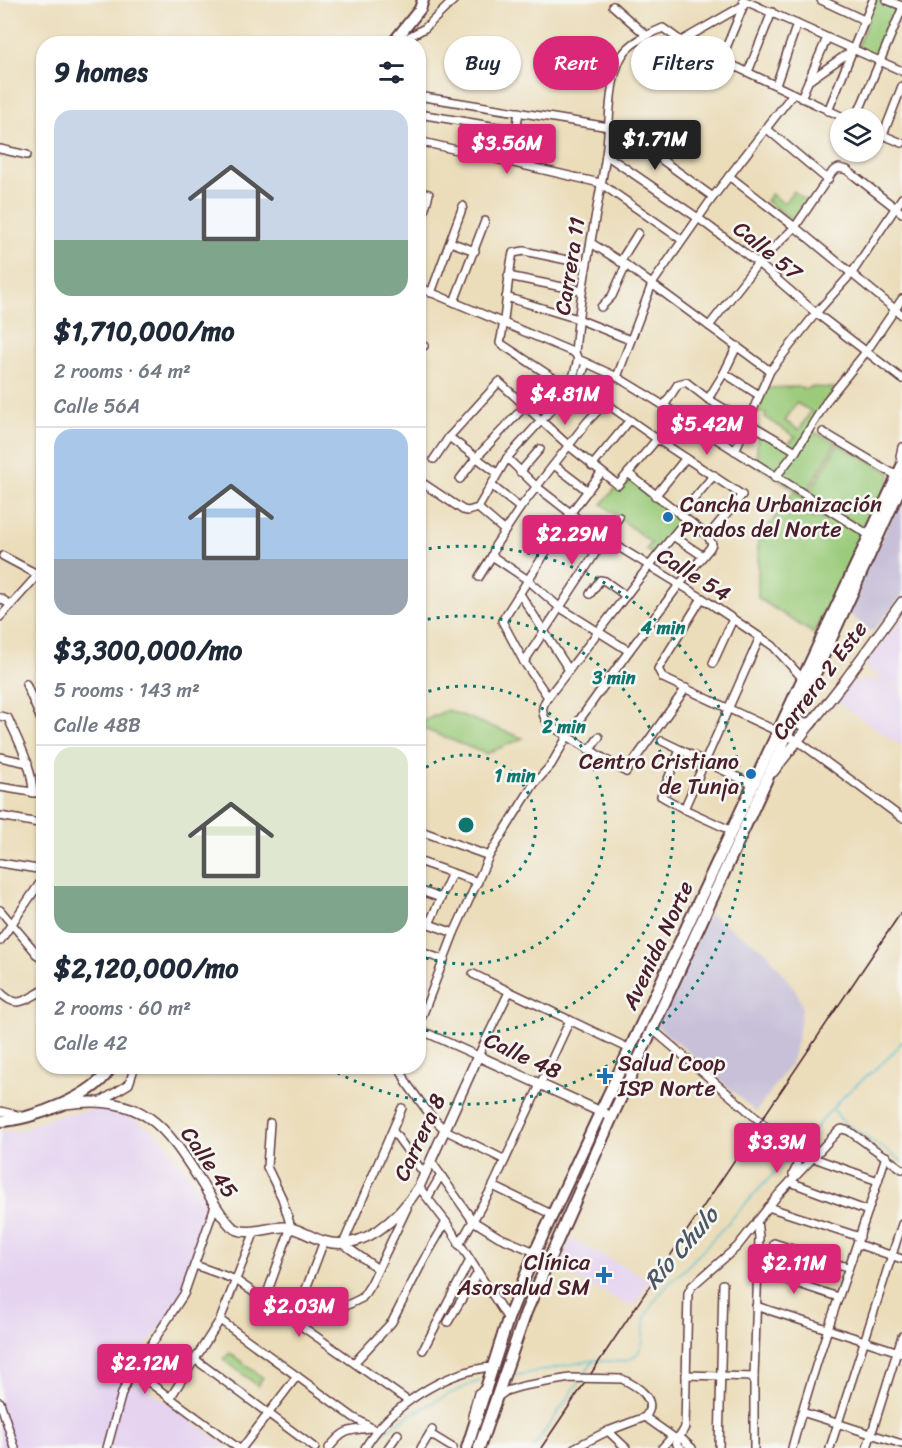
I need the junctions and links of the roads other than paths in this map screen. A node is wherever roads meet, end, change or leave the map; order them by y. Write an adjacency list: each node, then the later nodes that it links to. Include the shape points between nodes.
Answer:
1 (423, 0): 12 (main road)
2 (454, 0): 13 (street, via 426,28)
3 (820, 0): 10 (street)
4 (873, 0): 10 (street)
5 (887, 0): 8 (street)
6 (745, 2): 9 (street); 16 (street); 17 (street)
7 (613, 6): 14 (street)
8 (902, 7): 21 (street)
9 (772, 12): 11 (street); 24 (street)
10 (866, 21): 20 (street)
11 (797, 24): 18 (street); 26 (street)
12 (400, 36)
13 (410, 36)
14 (646, 36): 15 (street, Carrera 11, via 663,28)
15 (674, 36)
16 (689, 36)
17 (731, 36)
18 (827, 38): 20 (street); 25 (street)
19 (631, 48): 35 (street, Carrera 11, via 622,56 614,77)
20 (854, 49): 21 (street); 25 (street); 32 (street)
21 (880, 62): 23 (street); 31 (street)
22 (735, 66): 24 (street)
23 (902, 71)
24 (747, 72): 26 (street)
25 (808, 82): 30 (street)
26 (776, 86): 28 (street)
27 (902, 86): 38 (street)
28 (792, 95): 30 (street); 36 (street)
29 (426, 97): 33 (street)
30 (801, 98): 32 (street)
31 (860, 108)
32 (828, 111)
33 (519, 112): 35 (street); 37 (street)
34 (426, 115): 37 (street)
35 (609, 127): 44 (street, Carrera 11); 50 (street)
36 (767, 129): 46 (street); 47 (street)
37 (515, 130): 45 (street)
38 (884, 132)
39 (884, 135): 41 (street)
40 (426, 143): 45 (street)
41 (902, 143)
42 (0, 149): 43 (street)
43 (27, 154)
44 (606, 154): 48 (street, Carrera 11); 56 (street, Calle 57)
45 (511, 163): 48 (street)
46 (729, 176): 50 (street); 58 (street)
47 (828, 180): 54 (street, via 833,171 847,170); 58 (street)
48 (600, 183): 60 (street); 62 (street, Carrera 11)
49 (426, 194): 53 (street)
50 (712, 198): 56 (street)
51 (902, 198): 54 (street)
52 (463, 206): 61 (street)
53 (426, 207)
54 (895, 207): 55 (street); 67 (street)
55 (902, 213)
56 (698, 218): 60 (street); 65 (street, Calle 57)
57 (485, 221): 63 (street)
58 (795, 227): 65 (street); 67 (street)
59 (638, 233): 64 (street)
60 (682, 240): 69 (street)
61 (450, 242): 63 (street); 72 (street)
62 (591, 243): 64 (street); 66 (street, Carrera 11)
63 (475, 251): 75 (street)
64 (623, 263): 69 (street); 76 (street, via 612,296)
65 (758, 263): 78 (street, Calle 57); 82 (street)
66 (586, 264): 68 (street, via 524,250 513,253); 71 (street, Carrera 11)
67 (852, 273): 77 (street); 78 (street)
68 (508, 276): 71 (street); 73 (street)
69 (652, 284): 82 (street); 83 (street)
70 (426, 291): 72 (street)
71 (582, 291): 80 (street, Carrera 11)
72 (431, 293): 75 (street)
73 (506, 297): 80 (street); 81 (street)
74 (902, 299): 77 (street)
75 (454, 302): 81 (street)
76 (601, 307)
77 (893, 309): 79 (street); 85 (street)
78 (816, 313): 85 (street, Calle 57); 88 (street)
79 (902, 315)
80 (578, 319): 83 (street); 86 (street, Carrera 11)
81 (505, 323): 86 (street); 92 (street, via 500,343)
82 (709, 326): 84 (street)
83 (630, 340): 90 (street)
84 (737, 346): 88 (street); 89 (street)
85 (866, 352): 91 (street, Calle 57); 108 (street, via 828,399)
86 (577, 356): 87 (street); 92 (street, Carrera 11)
87 (586, 363): 90 (street); 95 (street, via 580,385)
88 (770, 371): 93 (street)
89 (724, 373): 93 (street); 94 (street)
90 (617, 377): 97 (street)
91 (902, 379)
92 (570, 389): 99 (street, Carrera 11)
93 (759, 395): 100 (street)
94 (708, 399): 97 (street, via 681,382); 100 (street)
95 (605, 403): 98 (street); 104 (street)
96 (524, 406): 99 (street); 102 (street, via 500,382); 109 (street)
97 (664, 406): 107 (street)
98 (630, 420): 103 (street); 114 (street)
99 (543, 422): 104 (street); 110 (street, Carrera 11)
100 (747, 423): 107 (street); 108 (street)
101 (823, 432): 119 (street)
102 (449, 437): 109 (street); 112 (street)
103 (657, 439): 111 (street); 118 (street)
104 (568, 446): 113 (street); 114 (street)
105 (902, 447): 119 (street, Avenida Norte)
106 (540, 449): 115 (street)
107 (735, 451): 121 (street)
108 (796, 451): 121 (street)
109 (476, 458): 116 (street); 122 (street)
110 (507, 458): 115 (street, Calle 54); 116 (street, Carrera 11)
111 (686, 458): 120 (street); 127 (street)
112 (434, 459)
113 (554, 465): 125 (street); 126 (street)
114 (592, 466): 117 (street)
115 (520, 472): 125 (street, Calle 54)
116 (497, 473): 124 (street, Carrera 11)
117 (601, 473): 118 (street, via 618,485); 126 (street)
118 (628, 473): 127 (street)
119 (901, 473): 135 (main road, Avenida Norte); 170 (main road, Avenida Norte)
120 (714, 475): 132 (street); 137 (street, via 742,495)
121 (775, 478): 135 (street)
122 (460, 479)
123 (426, 485): 128 (street, via 460,508)
124 (491, 485): 128 (street, Carrera 11); 129 (street)
125 (537, 487): 129 (street); 130 (street, Calle 54)
126 (588, 491): 130 (street)
127 (655, 496): 132 (street)
128 (478, 508): 134 (street)
129 (520, 508): 134 (street)
130 (570, 514): 138 (street, Calle 54); 139 (street)
131 (619, 517): 138 (street)
132 (683, 517): 136 (street); 137 (street)
133 (532, 528): 139 (street)
134 (505, 531): 141 (street)
135 (868, 535): 164 (main road, Avenida Norte)
136 (673, 536): 142 (street); 143 (street)
137 (708, 536): 142 (street, via 712,544)
138 (606, 539): 143 (street, Calle 54); 154 (street)
139 (553, 542): 145 (street)
140 (3, 556): 153 (street, via 36,578)
141 (492, 556): 144 (street); 145 (street)
142 (703, 556): 146 (street)
143 (648, 566): 146 (street, Calle 54); 149 (street)
144 (479, 577)
145 (528, 580): 147 (street); 154 (street)
146 (679, 585): 150 (street, Calle 54); 160 (street)
147 (520, 594): 157 (street); 161 (street, via 502,621)
148 (590, 594): 149 (street, via 600,580)
149 (626, 596): 158 (street)
150 (702, 598): 156 (street, Calle 54); 166 (street, via 658,669 663,678)
151 (0, 599): 153 (street)
152 (902, 602): 172 (street, Carrera 2 Este)
153 (11, 605): 155 (street)
154 (559, 607): 157 (street); 158 (street)
155 (0, 617)
156 (733, 620): 159 (street, Calle 54); 162 (street)
157 (543, 631): 161 (street); 163 (street)
158 (599, 632): 160 (street); 163 (street)
159 (760, 637): 164 (street, Calle 54); 169 (street)
160 (629, 651): 174 (street)
161 (524, 662): 167 (street)
162 (713, 663)
163 (569, 670): 167 (street)
164 (803, 679): 173 (main road, Avenida Norte)
165 (26, 684): 168 (street)
166 (686, 688): 169 (street); 179 (street, via 626,772)
167 (548, 697): 174 (street, via 542,712)
168 (36, 708)
169 (729, 708): 173 (street); 181 (street)
170 (796, 716): 172 (main road, via 801,724); 173 (main road, Avenida Norte)
171 (4, 717): 182 (street)
172 (811, 723): 177 (street, Carrera 2 Este)
173 (782, 733): 177 (street); 183 (main road, Avenida Norte); 184 (main road, Avenida Norte)
174 (567, 737): 179 (street); 194 (street)
175 (599, 737): 179 (street)
176 (662, 741): 178 (street)
177 (798, 741): 183 (street, Carrera 2 Este); 190 (street)
178 (680, 750): 181 (street); 188 (street, via 661,796)
179 (589, 751)
180 (0, 757): 182 (street)
181 (706, 762): 184 (street); 188 (street)
182 (28, 763): 186 (street)
183 (766, 781): 218 (main road, Avenida Norte)
184 (754, 785): 192 (main road, Avenida Norte)
185 (0, 787): 186 (street)
186 (33, 793): 187 (street)
187 (36, 793)
188 (684, 809): 192 (street)
189 (0, 816): 191 (street)
190 (902, 818)
191 (36, 823)
192 (732, 831): 220 (main road, Avenida Norte)
193 (426, 833): 194 (street)
194 (489, 856): 199 (street)
195 (0, 863): 197 (street)
196 (426, 864): 198 (street)
197 (36, 869)
198 (452, 873): 199 (street); 202 (street)
199 (477, 882): 207 (street)
200 (36, 889): 205 (street)
201 (426, 893): 202 (street)
202 (441, 898): 206 (street)
203 (0, 910): 205 (street)
204 (426, 923): 206 (street)
205 (13, 924): 208 (street); 209 (street)
206 (429, 924): 207 (street)
207 (454, 933): 211 (street)
208 (0, 941)
209 (36, 954)
210 (426, 954): 211 (street)
211 (444, 960): 216 (street)
212 (473, 974): 214 (street)
213 (0, 992): 215 (street, via 15,1003)
214 (509, 992): 217 (street); 221 (street, Carrera 8)
215 (36, 994)
216 (426, 1007)
217 (570, 1020): 220 (street); 225 (street)
218 (652, 1029): 230 (main road, Avenida Norte); 239 (street, via 761,1122)
219 (426, 1032): 221 (street, Calle 48)
220 (630, 1049): 230 (main road, Avenida Norte)
221 (478, 1056): 225 (street, Calle 48); 234 (street, Carrera 8)
222 (105, 1074): 227 (main road)
223 (132, 1074): 226 (street, via 129,1084)
224 (403, 1074): 234 (street)
225 (539, 1085): 230 (street, Calle 48); 240 (street)
226 (101, 1101): 227 (street, Calle 45); 251 (street, Calle 45, via 135,1109 149,1117 163,1130)
227 (63, 1104): 231 (main road)
228 (402, 1108): 235 (street)
229 (0, 1111): 231 (street)
230 (606, 1115): 254 (main road, Avenida Norte); 301 (main road, Avenida Norte)
231 (29, 1118): 232 (main road)
232 (0, 1121)
233 (270, 1123): 260 (street, via 267,1167)
234 (444, 1130): 240 (street); 241 (street, Carrera 8)
235 (393, 1131): 243 (street); 265 (street)
236 (837, 1131): 237 (street, via 846,1129); 238 (street); 239 (street, via 812,1153)
237 (886, 1156): 242 (street); 245 (street)
238 (812, 1158): 245 (street); 246 (street)
239 (796, 1159): 249 (street, via 795,1170)
240 (505, 1160): 247 (street)
241 (431, 1161): 243 (street, Carrera 8); 244 (street)
242 (902, 1169)
243 (425, 1175): 248 (street, Carrera 8)
244 (441, 1175): 250 (street); 255 (street)
245 (878, 1181): 253 (street)
246 (790, 1182): 249 (street); 253 (street)
247 (493, 1186): 254 (street); 255 (street)
248 (419, 1187): 250 (street); 259 (street, Carrera 8)
249 (778, 1195): 252 (street)
250 (428, 1197): 257 (street)
251 (215, 1206): 261 (street, Calle 45, via 232,1226); 271 (street)
252 (768, 1207): 256 (street); 262 (street)
253 (868, 1211): 262 (street)
254 (553, 1215): 267 (main road, Avenida Norte)
255 (473, 1221): 266 (street); 267 (street)
256 (757, 1221): 274 (street); 294 (street, via 737,1247 688,1293)
257 (446, 1222): 266 (street); 292 (street, via 392,1322)
258 (902, 1224): 268 (street)
259 (394, 1225): 265 (street, Carrera 8); 273 (street)
260 (291, 1227): 261 (street, Calle 45); 263 (street, Calle 45); 279 (street)
261 (255, 1231): 276 (street)
262 (858, 1240): 268 (street); 272 (street)
263 (324, 1241): 265 (street, Calle 45); 282 (street)
264 (774, 1243): 272 (street)
265 (343, 1244): 273 (street)
266 (459, 1245): 270 (street)
267 (535, 1252): 283 (main road, Avenida Norte)
268 (892, 1256): 269 (street); 288 (street)
269 (902, 1259)
270 (470, 1260): 275 (street); 289 (street)
271 (195, 1266): 276 (street); 296 (street, via 184,1294)
272 (847, 1267): 278 (street)
273 (378, 1269): 282 (street, via 362,1298 324,1314)
274 (757, 1270): 278 (street); 281 (street)
275 (478, 1272): 283 (street); 285 (street)
276 (237, 1280): 279 (street); 284 (street)
277 (723, 1284): 295 (street)
278 (838, 1297): 286 (street)
279 (265, 1299): 280 (street)
280 (275, 1306): 282 (street); 292 (street)
281 (756, 1306): 286 (street); 298 (street)
282 (298, 1310)
283 (508, 1319): 293 (main road, Avenida Norte)
284 (220, 1320): 291 (street); 297 (street)
285 (448, 1322)
286 (828, 1329): 288 (street); 304 (street)
287 (902, 1336): 290 (street)
288 (865, 1341): 290 (street); 308 (street)
289 (423, 1350)
290 (899, 1352): 312 (street)
291 (196, 1360): 300 (street); 305 (street)
292 (355, 1362): 302 (street)
293 (492, 1367): 299 (main road, Avenida Norte); 302 (street, via 456,1374)
294 (686, 1375): 295 (street); 314 (street, via 685,1427)
295 (720, 1375): 298 (street); 333 (street)
296 (131, 1376): 300 (street); 318 (street, via 122,1393)
297 (297, 1376): 305 (street); 306 (street)
298 (754, 1377): 334 (street)
299 (486, 1388): 326 (street, via 478,1393); 327 (main road, Avenida Norte)
300 (170, 1398): 319 (street)
301 (494, 1400): 307 (street, bridge, via 523,1386 570,1378 622,1379 646,1396 649,1408); 328 (main road, Avenida Norte)
302 (408, 1401): 309 (street)
303 (0, 1402): 317 (street)
304 (802, 1412): 308 (street); 335 (street)
305 (269, 1414): 319 (street); 320 (street)
306 (354, 1417): 309 (street); 313 (street)
307 (645, 1417): 310 (street); 314 (street)
308 (837, 1424): 312 (street); 336 (street)
309 (373, 1429): 313 (street); 322 (street)
310 (608, 1431): 316 (street); 329 (street)
311 (398, 1434): 323 (street)
312 (871, 1434): 315 (street); 337 (street)
313 (339, 1435): 321 (street)
314 (674, 1438): 330 (street); 331 (street); 332 (street, via 682,1439)
315 (902, 1444)
316 (578, 1447)
317 (15, 1448)
318 (107, 1448)
319 (240, 1448)
320 (315, 1448)
321 (329, 1448)
322 (365, 1448)
323 (388, 1448)
324 (421, 1448): 325 (street, via 431,1432)
325 (453, 1448)
326 (462, 1448)
327 (467, 1448)
328 (479, 1448)
329 (626, 1448)
330 (662, 1448)
331 (681, 1448)
332 (692, 1448)
333 (718, 1448)
334 (754, 1448)
335 (792, 1448)
336 (830, 1448)
337 (867, 1448)

